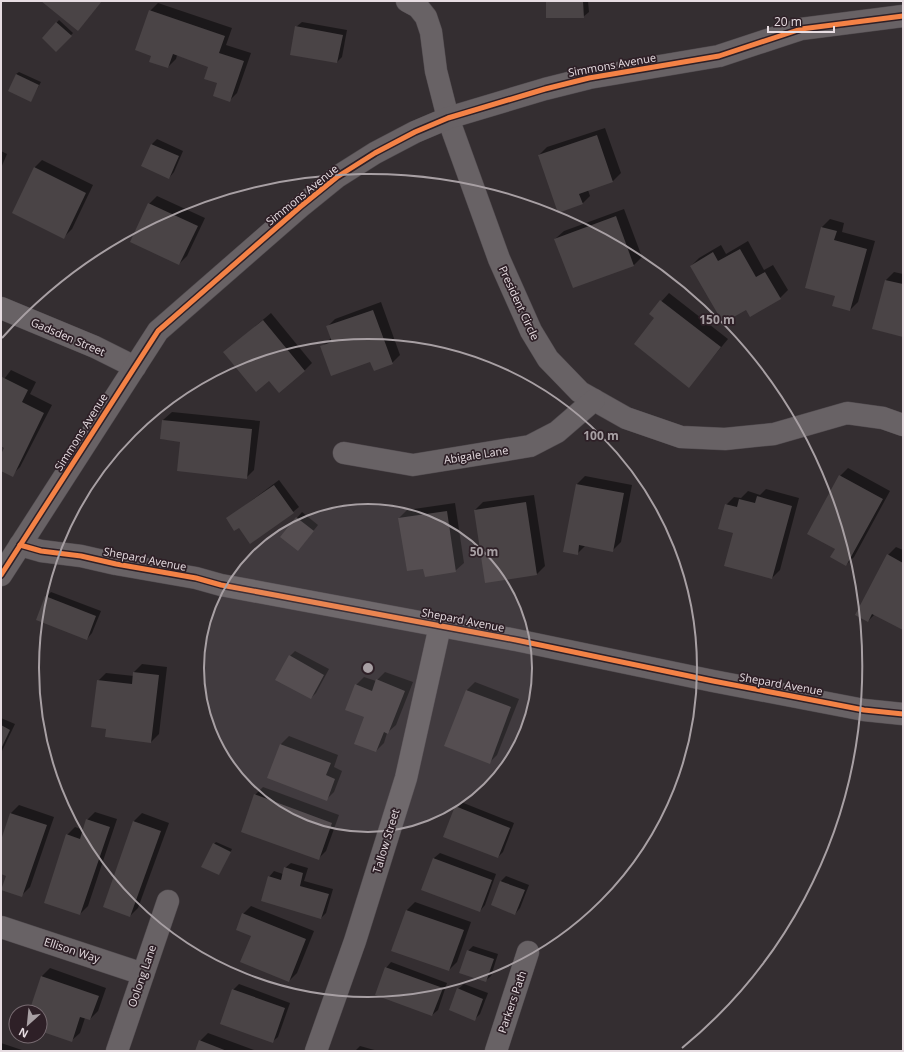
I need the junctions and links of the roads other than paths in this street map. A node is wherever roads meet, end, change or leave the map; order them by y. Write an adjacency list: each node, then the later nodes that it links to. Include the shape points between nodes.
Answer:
1 (407, 1): 3 (street, President Circle, via 418,7 426,17)
2 (903, 16): 3 (street, Simmons Avenue, via 801,29 719,56 545,88)
3 (448, 118): 5 (street, Simmons Avenue, via 375,153 336,178 169,320 158,331); 6 (street, President Circle, via 499,259 531,331 548,358 580,392)
4 (1, 308): 5 (street, Gadsden Street, via 95,347)
5 (135, 367): 9 (street, Simmons Avenue)
6 (594, 400): 7 (street, President Circle, via 626,418 681,437 725,439 774,434 847,413 883,418); 8 (street, Abigale Lane, via 557,432 530,446 413,465)
7 (903, 425)
8 (344, 453)
9 (20, 545): 10 (street, Simmons Avenue); 11 (street, Shepard Avenue)
10 (1, 575)
11 (440, 626): 12 (street, Shepard Avenue, via 736,686 864,710); 18 (street, Tallow Street, via 406,778 355,941)
12 (903, 714)
13 (168, 901): 16 (street, Oolong Lane)
14 (1, 927): 16 (street, Ellison Way)
15 (528, 952): 19 (street, Parkers Path)
16 (143, 974): 17 (street, Oolong Lane)
17 (117, 1051)
18 (316, 1051)
19 (496, 1051)

